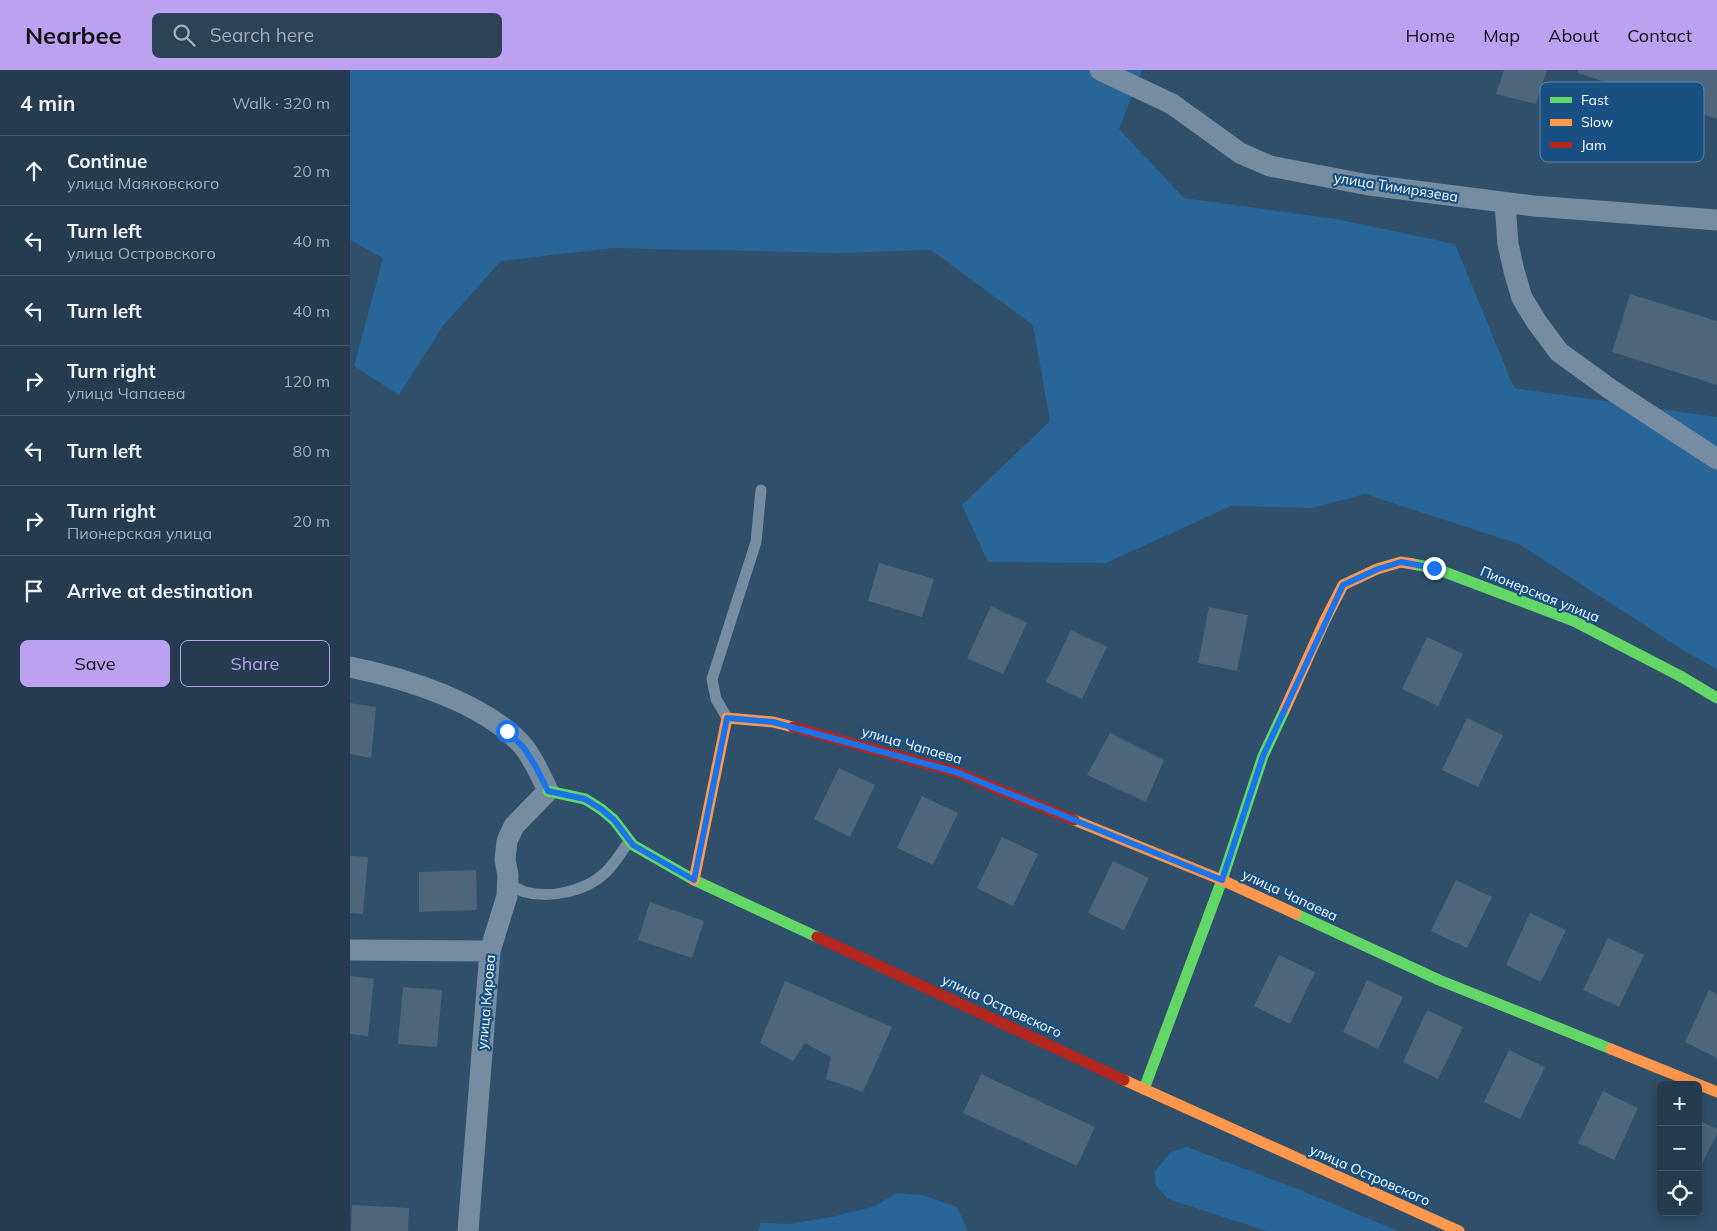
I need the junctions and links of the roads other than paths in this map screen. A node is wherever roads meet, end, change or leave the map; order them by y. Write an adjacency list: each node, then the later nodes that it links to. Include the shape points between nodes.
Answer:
1 (1100, 70): 2 (street, улица Тимирязева, via 1172,104 1240,153 1270,166 1369,185)
2 (1506, 202): 3 (street, улица Тимирязева); 4 (street, via 1508,244 1522,298 1559,352)
3 (1717, 220)
4 (1717, 459)
5 (761, 490): 8 (lane, via 756,542 712,679 716,699)
6 (350, 667): 9 (street, via 382,674 471,707 507,731 524,748)
7 (1717, 698): 12 (street, Пионерская улица, via 1574,621 1434,568 1401,562 1378,569 1343,585 1263,756)
8 (727, 718): 11 (street); 12 (street, улица Чапаева, via 773,722 956,772)
9 (548, 791): 10 (street, улица Островского, via 585,799 614,820); 13 (street, улица Кирова, via 514,826 507,841)
10 (629, 841): 11 (street, улица Островского); 13 (lane, via 605,873 573,890 542,894 525,892)
11 (694, 880): 16 (street, улица Островского)
12 (1222, 880): 16 (street); 17 (street, улица Чапаева, via 1439,980)
13 (507, 884): 15 (street, улица Кирова, via 507,896)
14 (350, 950): 15 (street)
15 (490, 951): 18 (street, улица Кирова)
16 (1144, 1089): 19 (street, улица Островского)
17 (1717, 1092)
18 (468, 1231)
19 (1458, 1231)

